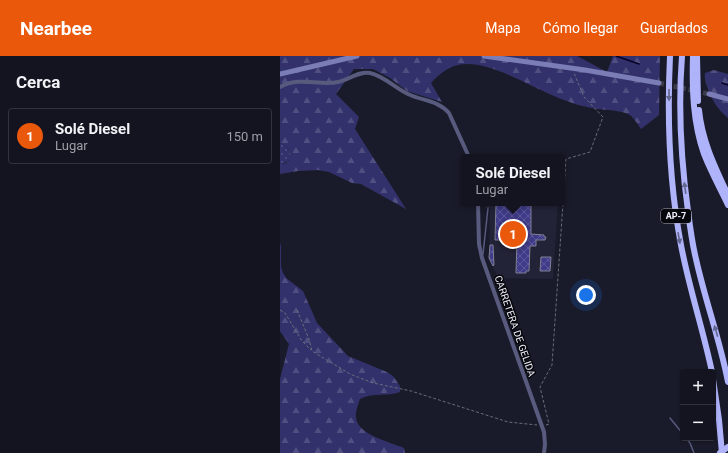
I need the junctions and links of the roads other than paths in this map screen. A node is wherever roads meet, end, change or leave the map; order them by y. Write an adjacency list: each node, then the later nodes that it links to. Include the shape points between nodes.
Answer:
1 (357, 56): 7 (main road)
2 (484, 56): 8 (main road)
3 (670, 56): 18 (highway, AP-7, one-way to 18, via 669,132 675,209 685,268)
4 (682, 56): 19 (highway, AP-7, one-way to 4, via 695,257 689,219 683,175 680,107)
5 (693, 56): 14 (highway, via 694,109 699,137 708,164)
6 (697, 56): 13 (highway, via 698,106 702,132 713,164)
7 (280, 74)
8 (659, 83)
9 (280, 87): 12 (street, via 302,81 339,82 362,73 371,73 407,94 444,107)
10 (708, 94): 11 (main road)
11 (728, 99)
12 (468, 154)
13 (728, 195)
14 (728, 205)
15 (478, 206): 17 (street, CARRETERA DE GELIDA)
16 (488, 208): 17 (lane)
17 (482, 258): 25 (street, CARRETERA DE GELIDA, via 542,426)
18 (711, 369)
19 (728, 382)
20 (716, 397): 27 (highway)
21 (670, 418): 22 (lane)
22 (680, 430)
23 (688, 441): 26 (lane)
24 (728, 447): 27 (highway, bridge)
25 (544, 453)
26 (694, 453)
27 (721, 453)

